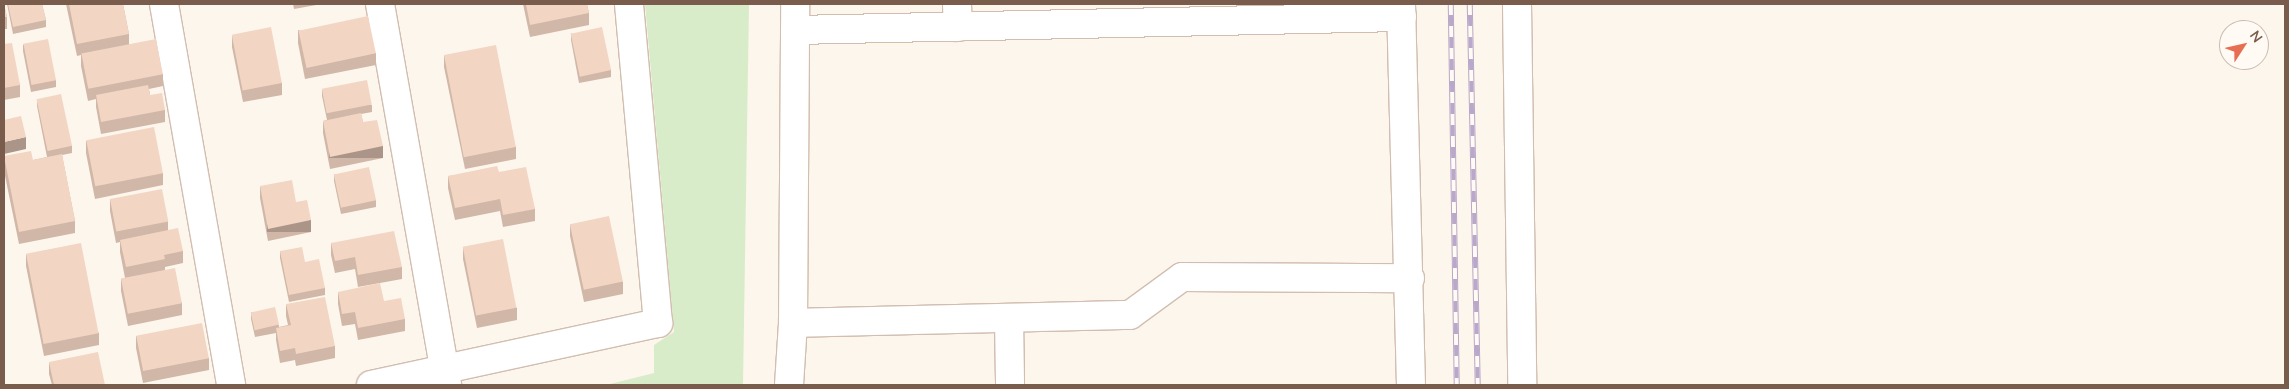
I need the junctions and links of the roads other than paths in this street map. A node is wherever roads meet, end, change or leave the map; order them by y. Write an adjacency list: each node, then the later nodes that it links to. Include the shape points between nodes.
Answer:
1 (164, 4): 13 (street)
2 (380, 4): 12 (street)
3 (629, 4): 12 (street, via 658,323)
4 (1517, 4): 18 (street)
5 (1402, 10): 6 (street); 9 (street)
6 (1187, 13): 7 (street)
7 (957, 15): 8 (street)
8 (795, 17): 11 (street)
9 (1410, 278): 10 (street, via 1182,277 1130,315); 17 (street)
10 (1010, 318): 11 (street); 16 (street)
11 (793, 323): 15 (street)
12 (446, 377): 14 (street)
13 (231, 385)
14 (371, 385)
15 (789, 385)
16 (1010, 385)
17 (1411, 385)
18 (1522, 385)

